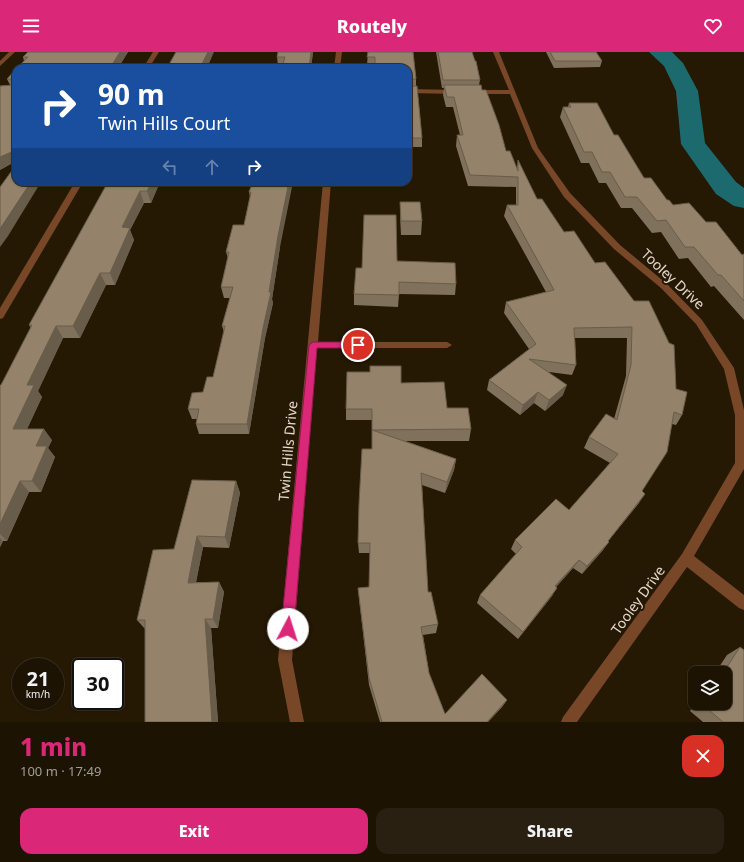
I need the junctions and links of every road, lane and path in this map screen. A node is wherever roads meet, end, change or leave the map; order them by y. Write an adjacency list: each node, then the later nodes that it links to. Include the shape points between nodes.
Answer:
1 (12, 52): 5 (street)
2 (156, 52): 6 (street)
3 (339, 52): 7 (street)
4 (496, 52): 9 (street, Tooley Drive)
5 (0, 64)
6 (148, 64)
7 (338, 64)
8 (412, 92): 9 (street)
9 (511, 92): 15 (street, Tooley Drive, via 535,148 567,195 617,247 664,286 699,322 729,368 740,415 741,464)
10 (77, 186): 12 (street)
11 (327, 186): 13 (street, Twin Hills Drive)
12 (0, 316)
13 (313, 345): 14 (street); 17 (street, Twin Hills Drive, via 285,660)
14 (447, 345)
15 (686, 558): 16 (street); 18 (street, Tooley Drive)
16 (744, 603)
17 (297, 722)
18 (568, 722)

